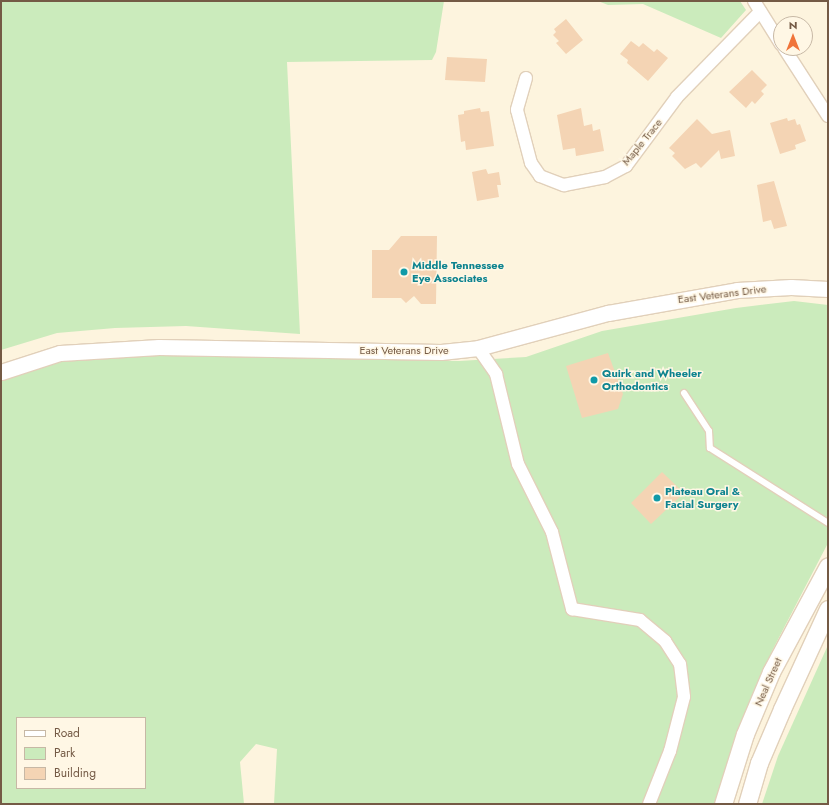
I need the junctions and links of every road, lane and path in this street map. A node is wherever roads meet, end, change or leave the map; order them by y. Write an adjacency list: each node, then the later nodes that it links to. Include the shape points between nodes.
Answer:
1 (754, 1): 2 (street)
2 (760, 12): 3 (street); 5 (street, Maple Trace, via 677,97 626,166 605,177 564,186 540,176 531,163 517,110)
3 (773, 32)
4 (789, 56): 6 (street)
5 (526, 78)
6 (826, 110)
7 (828, 289): 8 (street, East Veterans Drive, via 791,287 737,290 608,313)
8 (478, 348): 9 (street, East Veterans Drive, via 441,352 159,347 60,353); 14 (street, via 496,374 518,464 552,532 572,609 640,620 665,641 680,664 684,697 670,751)
9 (1, 372)
10 (684, 393): 11 (lane, via 709,431 710,448)
11 (828, 523)
12 (828, 566): 15 (main road, Neal Street, via 771,672 745,734)
13 (828, 609): 16 (main road, Neal Street, via 759,763)
14 (649, 804)
15 (723, 804)
16 (747, 804)

